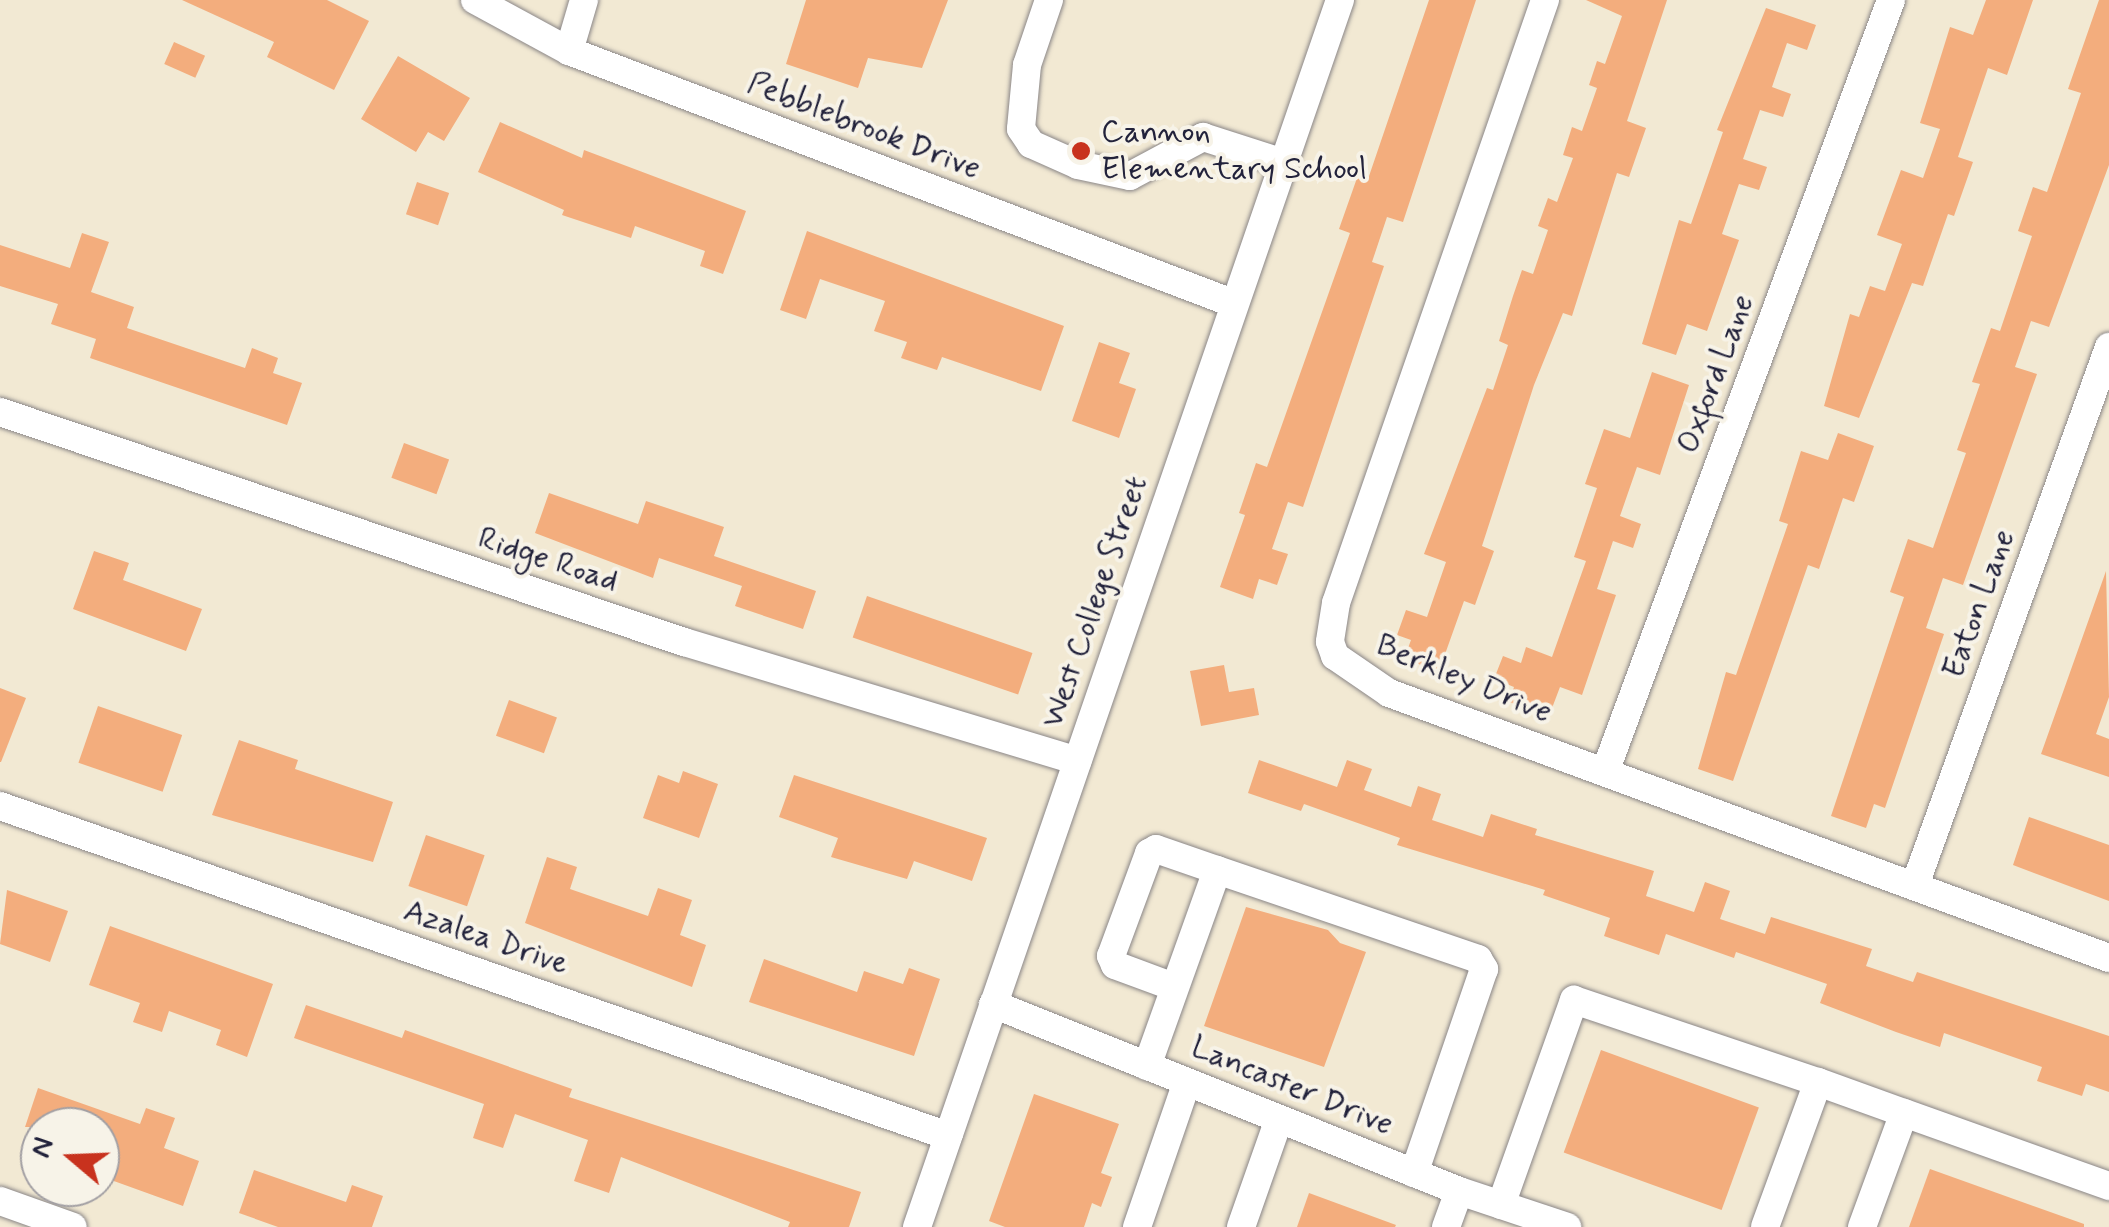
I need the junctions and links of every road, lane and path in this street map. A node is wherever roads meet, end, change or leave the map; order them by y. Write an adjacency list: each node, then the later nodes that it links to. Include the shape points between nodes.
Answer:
1 (475, 0): 7 (street, Pebblebrook Drive)
2 (584, 0): 7 (street)
3 (1050, 0): 8 (street, via 1027,65 1021,128 1031,144 1078,165 1130,176 1203,138)
4 (1340, 0): 8 (street, West College Street)
5 (1545, 0): 13 (street, Berkley Drive, via 1336,603 1330,642 1355,675 1389,693)
6 (1892, 0): 13 (street, Oxford Lane)
7 (569, 51): 9 (street, Pebblebrook Drive)
8 (1284, 163): 9 (street, West College Street)
9 (1235, 304): 12 (street, West College Street)
10 (2109, 347): 16 (street, Eaton Lane)
11 (0, 412): 12 (street, Ridge Road, via 684,642)
12 (1078, 761): 19 (street, West College Street)
13 (1605, 772): 16 (street, Berkley Drive)
14 (0, 806): 25 (street, Azalea Drive)
15 (1217, 870): 18 (street); 18 (street, via 1156,849 1149,853 1110,956 1115,965); 26 (street, via 1478,960 1484,970)
16 (1915, 885): 17 (street, Berkley Drive)
17 (2109, 958)
18 (1174, 987): 20 (street)
19 (993, 1004): 20 (street, Lancaster Drive); 25 (street, West College Street)
20 (1147, 1066): 21 (street, Lancaster Drive)
21 (1187, 1082): 24 (street, Lancaster Drive); 33 (street)
22 (1818, 1082): 23 (street); 30 (street, via 1574,1000); 37 (street)
23 (1904, 1113): 27 (street); 38 (street)
24 (1280, 1119): 26 (street, Lancaster Drive); 34 (street)
25 (948, 1136): 32 (street, West College Street)
26 (1414, 1173): 28 (street, Lancaster Drive)
27 (2109, 1186)
28 (1459, 1191): 30 (street, Lancaster Drive); 35 (street)
29 (0, 1201): 31 (street)
30 (1501, 1205): 36 (street, Lancaster Drive)
31 (73, 1227)
32 (916, 1227)
33 (1137, 1227)
34 (1241, 1227)
35 (1446, 1227)
36 (1567, 1227)
37 (1765, 1227)
38 (1862, 1227)

